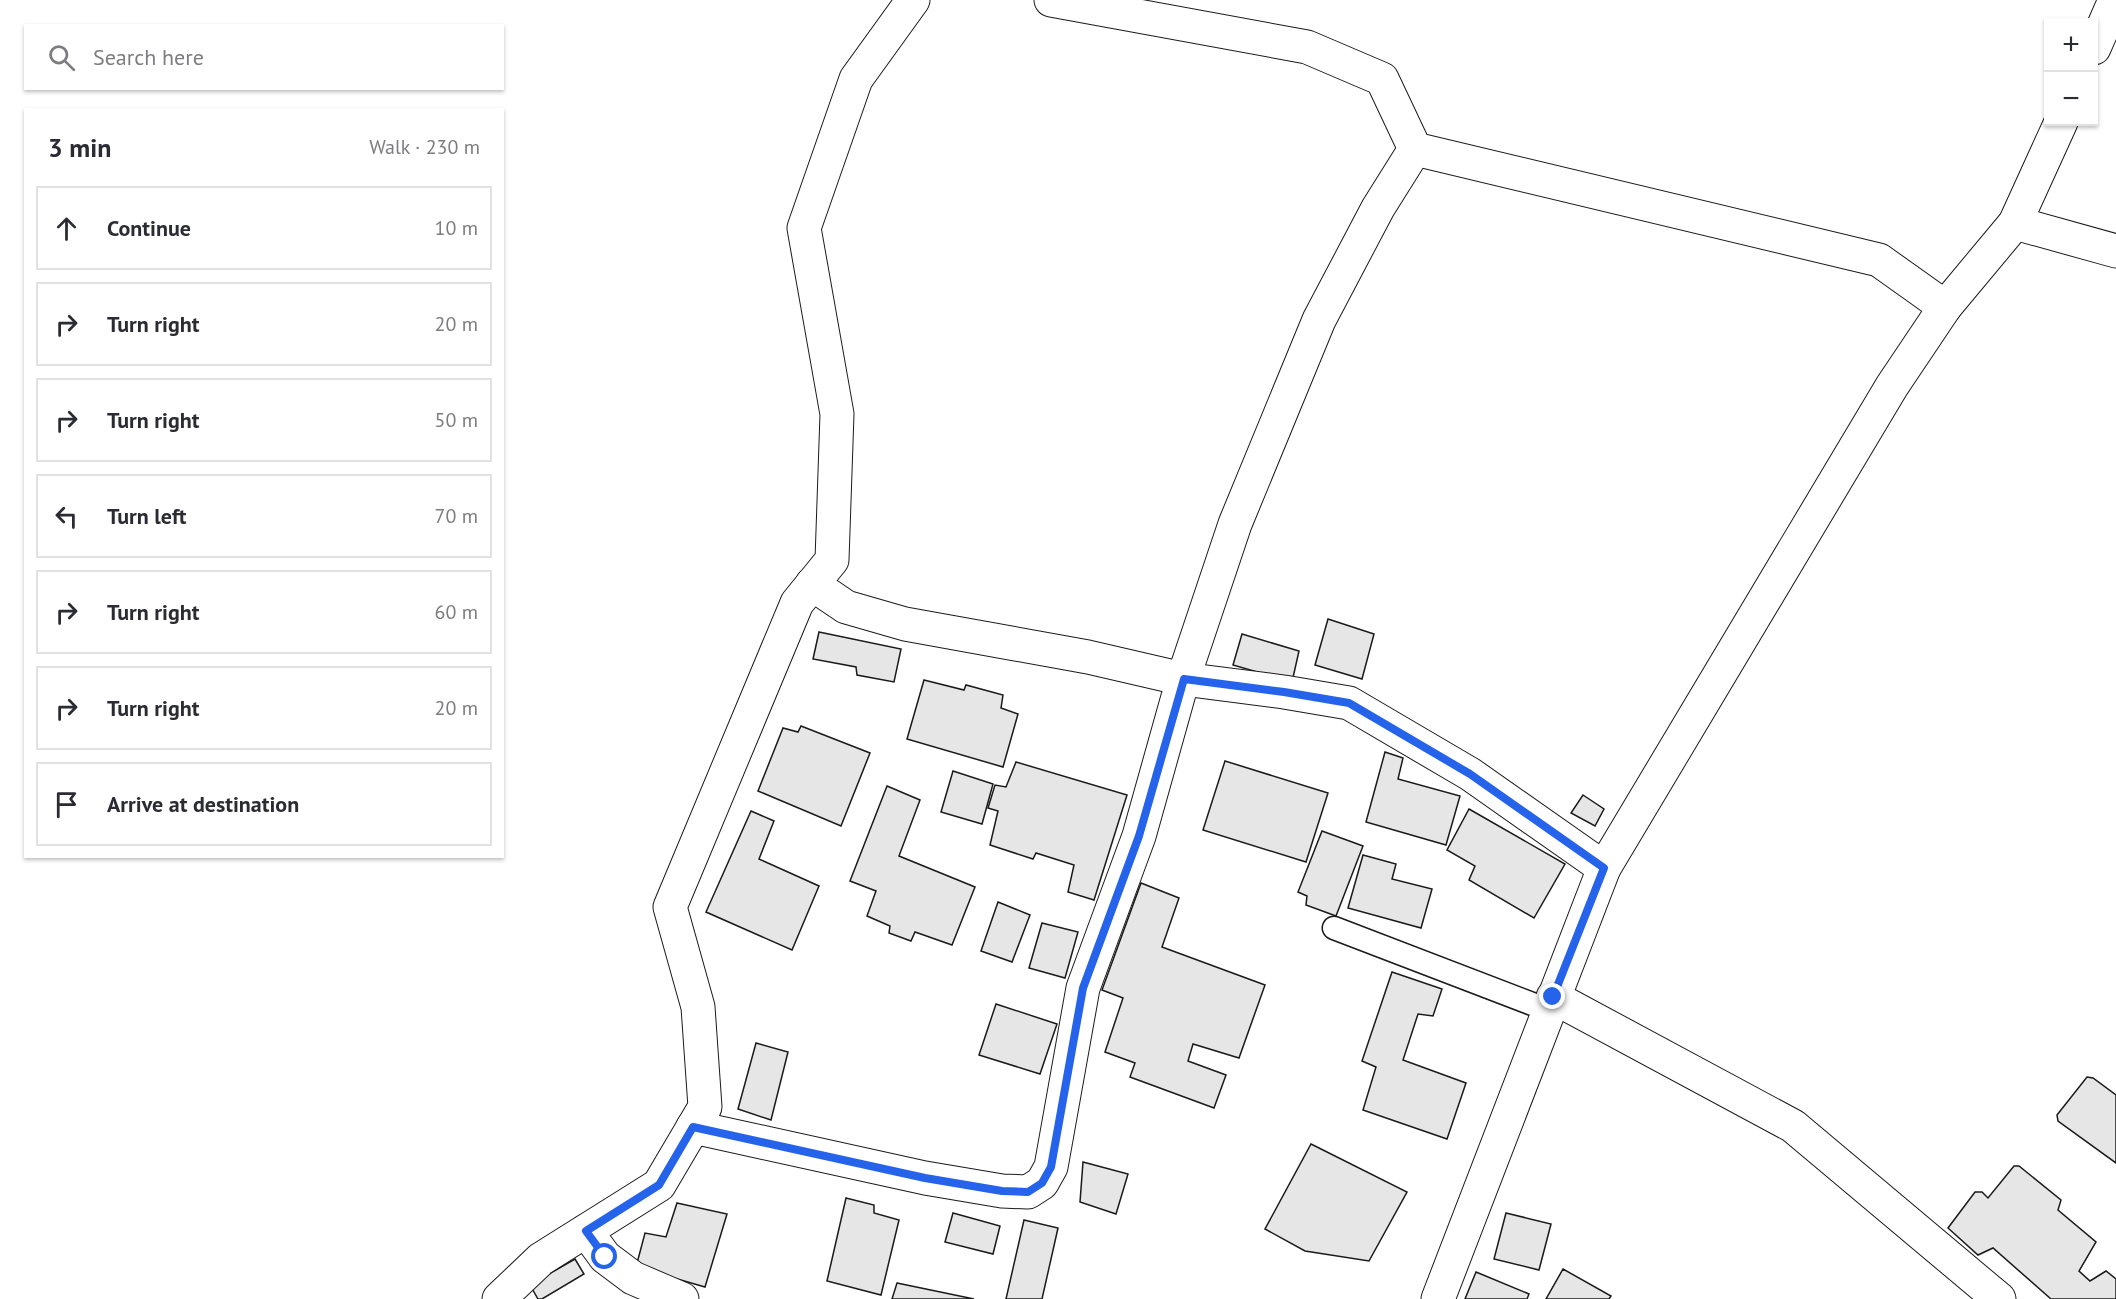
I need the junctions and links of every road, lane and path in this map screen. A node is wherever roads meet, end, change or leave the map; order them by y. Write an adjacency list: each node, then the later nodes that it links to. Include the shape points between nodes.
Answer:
1 (913, 0): 10 (street, via 856,79 804,228 837,414 832,560)
2 (1051, 0): 6 (street, via 1307,47 1382,79)
3 (2115, 0): 4 (street)
4 (2098, 39)
5 (2059, 126): 7 (street)
6 (1415, 149): 9 (street, via 1879,260); 11 (street, via 1378,208 1319,320 1235,524)
7 (2015, 223): 8 (street); 9 (street)
8 (2116, 251)
9 (1945, 307): 12 (street, via 1892,386)
10 (812, 584): 11 (street, via 846,607 905,624 1088,657); 15 (street, via 797,603 670,907 698,1007 705,1107)
11 (1184, 679): 12 (street, via 1349,703 1470,774); 15 (street, via 1139,836 1083,988 1051,1167 1042,1183 1028,1192 1002,1191)
12 (1604, 868): 14 (street)
13 (1334, 928): 14 (lane)
14 (1550, 1003): 19 (street); 20 (street, via 1793,1126)
15 (693, 1127): 16 (street, via 659,1185)
16 (586, 1231): 17 (street, via 541,1259); 18 (street, via 605,1257 633,1278)
17 (499, 1299)
18 (682, 1299)
19 (1438, 1299)
20 (2000, 1299)

